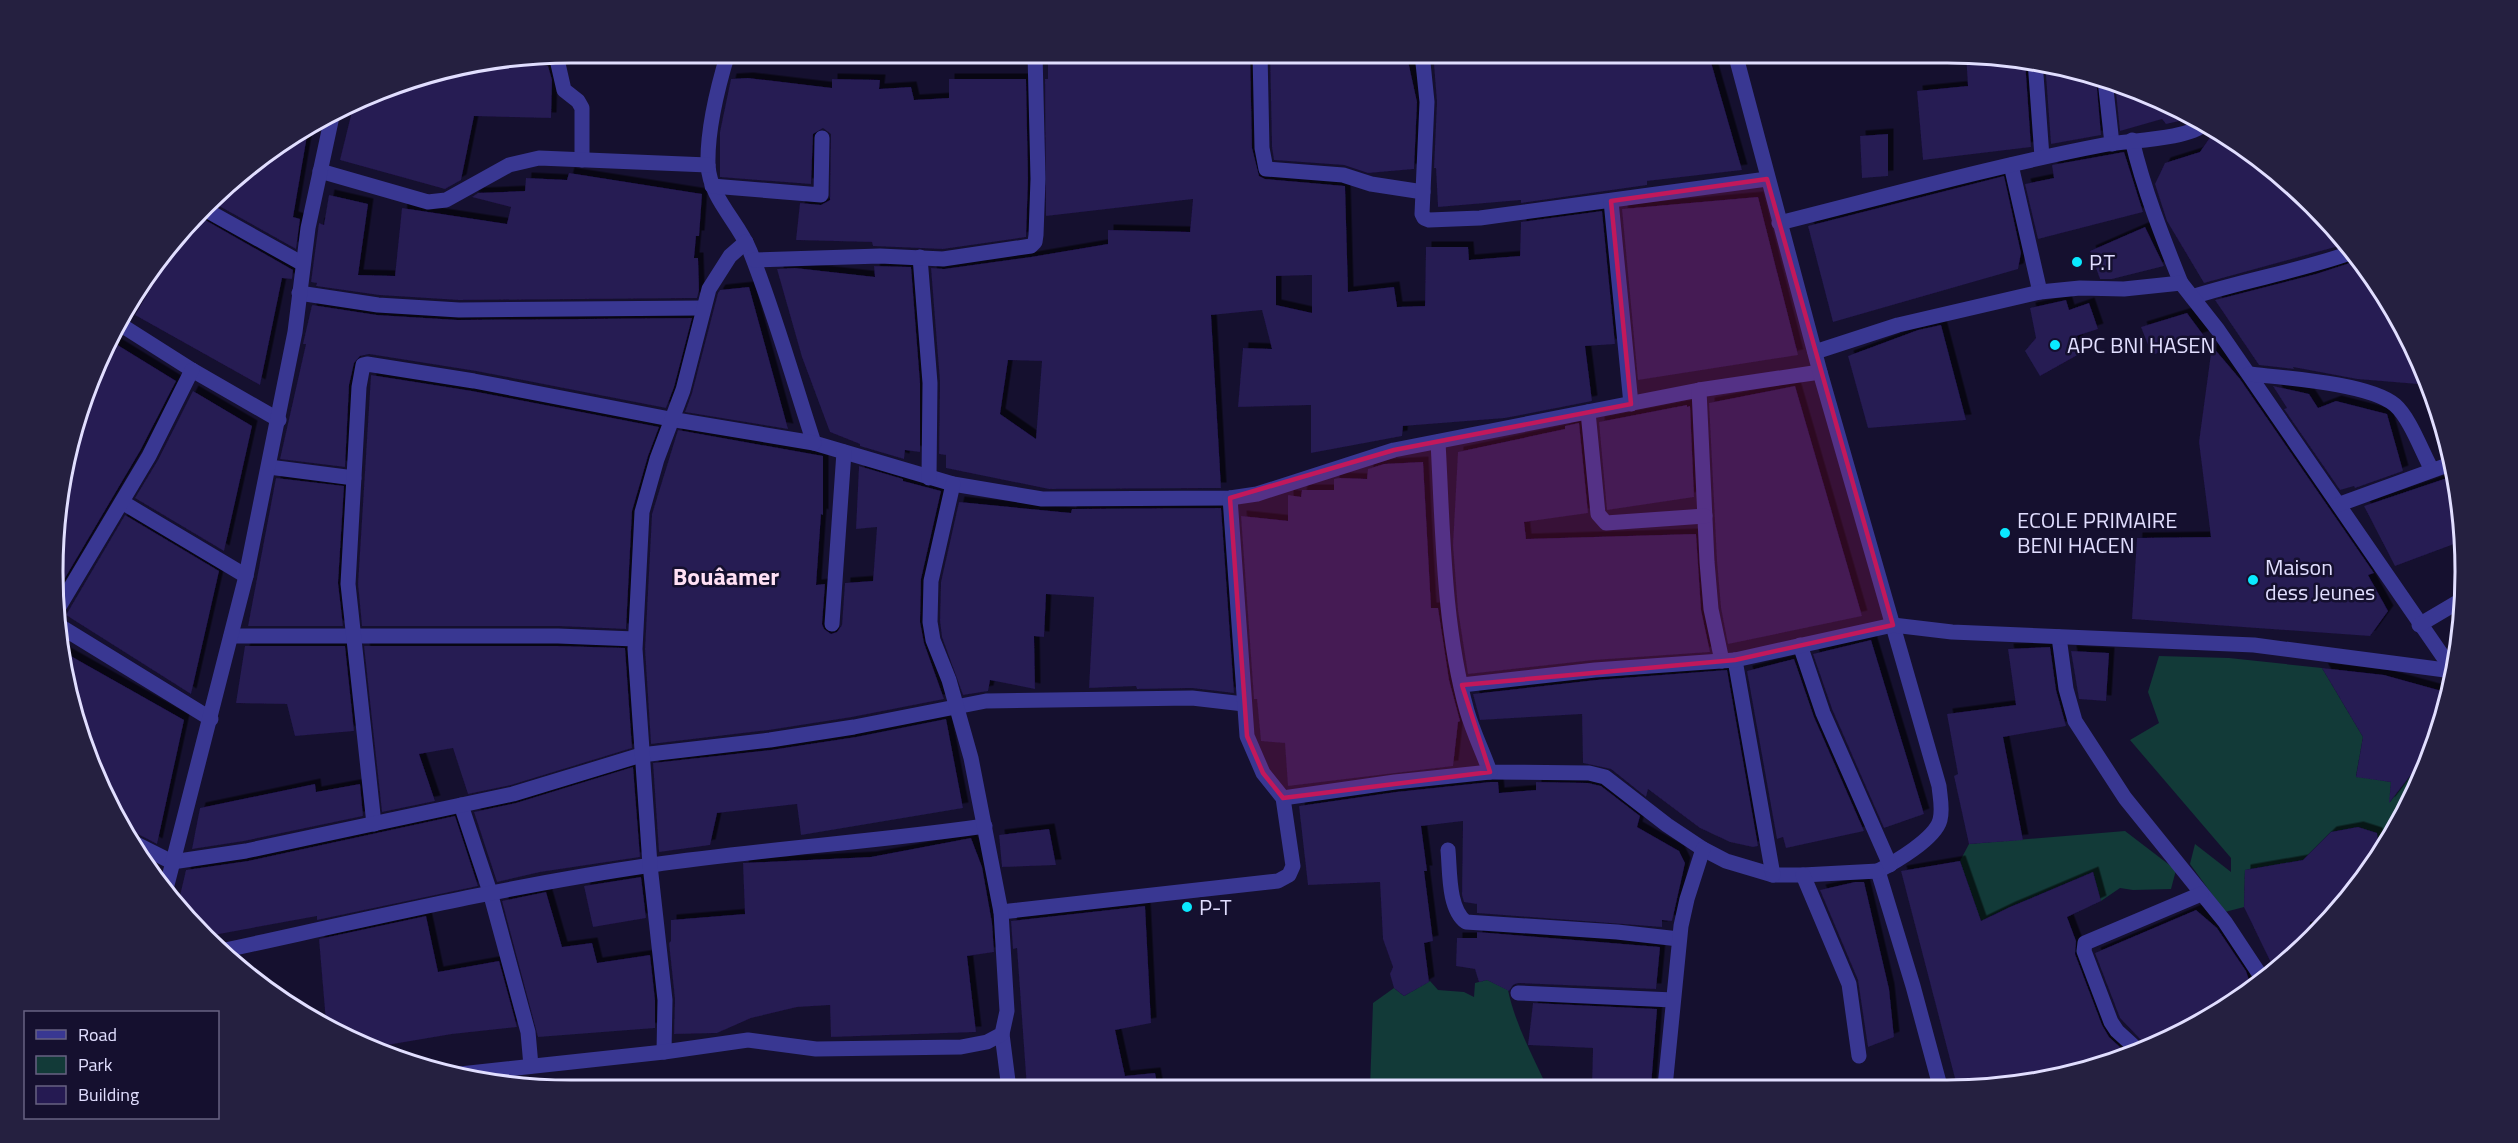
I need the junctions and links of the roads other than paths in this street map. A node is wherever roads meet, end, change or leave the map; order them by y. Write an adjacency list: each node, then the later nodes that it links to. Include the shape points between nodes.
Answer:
1 (558, 63): 15 (street, via 564,90 582,108)
2 (725, 63): 16 (street, via 715,95)
3 (1035, 63): 27 (street, via 1035,242 1024,249 961,258)
4 (1260, 63): 21 (street, via 1266,169 1343,175)
5 (1423, 63): 21 (street, via 1427,102)
6 (1738, 63): 19 (street)
7 (2036, 71): 14 (street)
8 (2106, 89): 13 (street)
9 (330, 124): 18 (street)
10 (2196, 128): 12 (street, via 2188,133)
11 (822, 138): 20 (street, via 821,195)
12 (2133, 140): 13 (street); 30 (street, via 2156,221)
13 (2112, 144): 14 (street)
14 (2042, 157): 17 (street)
15 (582, 160): 16 (street); 18 (street, via 539,158 509,165 458,195 428,202)
16 (708, 165): 20 (street)
17 (2011, 165): 24 (street); 31 (street)
18 (320, 171): 29 (street)
19 (1767, 179): 22 (street); 24 (street)
20 (712, 186): 25 (street)
21 (1423, 192): 22 (street, via 1422,214 1429,220 1480,218)
22 (1611, 201): 41 (street)
23 (211, 213): 29 (street)
24 (1779, 223): 36 (street)
25 (746, 242): 28 (street); 34 (street, via 718,272)
26 (2344, 255): 33 (street)
27 (920, 257): 28 (street); 52 (street, via 930,383)
28 (754, 261): 46 (street)
29 (303, 264): 32 (street)
30 (2181, 283): 31 (street); 33 (street)
31 (2040, 292): 36 (street, via 1898,325)
32 (299, 293): 34 (street, via 378,305 459,310); 44 (street)
33 (2192, 297): 39 (street)
34 (703, 308): 43 (street, via 683,390)
35 (125, 328): 37 (street)
36 (1815, 352): 38 (street)
37 (192, 370): 44 (street); 55 (street)
38 (1820, 372): 40 (street); 62 (street)
39 (2249, 374): 50 (street, via 2312,381 2385,398 2400,411); 56 (street)
40 (1699, 390): 41 (street); 57 (street)
41 (1631, 404): 42 (street)
42 (1588, 412): 45 (street); 57 (street, via 1600,519 1606,523)
43 (670, 419): 46 (street); 51 (street, via 367,364 361,368); 68 (street, via 642,512)
44 (279, 420): 48 (street)
45 (1438, 442): 54 (street, via 1394,450 1257,494); 73 (street, via 1445,585)
46 (814, 443): 47 (street)
47 (844, 452): 52 (street); 61 (street)
48 (269, 466): 51 (street); 58 (street)
49 (2444, 466): 50 (street)
50 (2432, 470): 56 (street)
51 (354, 478): 65 (street, via 348,584)
52 (929, 478): 53 (street)
53 (952, 484): 54 (street, via 1042,499); 75 (street, via 932,580 930,622)
54 (1230, 498): 74 (street)
55 (122, 502): 58 (street); 59 (street)
56 (2340, 504): 63 (street)
57 (1705, 516): 70 (street, via 1711,609)
58 (246, 576): 66 (street)
59 (64, 599)
60 (2454, 604): 63 (street)
61 (832, 624)
62 (1893, 625): 67 (street); 69 (street); 88 (street, via 1942,807 1940,822 1933,833)
63 (2420, 625): 71 (street)
64 (66, 629): 76 (street)
65 (353, 635): 66 (street); 68 (street); 81 (street)
66 (231, 636): 76 (street)
67 (2059, 637): 72 (street, via 2254,645); 93 (street, via 2075,721 2125,798)
68 (635, 639): 77 (street)
69 (1800, 645): 70 (street); 88 (street)
70 (1728, 661): 73 (street, via 1594,670); 89 (street, via 1747,718)
71 (2447, 662)
72 (2445, 671)
73 (1462, 685): 78 (street, via 1467,712)
74 (1244, 704): 75 (street, via 1192,698 1122,698 986,701); 79 (street, via 1247,736 1255,759)
75 (956, 706): 77 (street, via 770,740); 82 (street)
76 (211, 719): 86 (street)
77 (641, 755): 80 (street, via 513,794); 87 (street)
78 (1490, 772): 79 (street); 84 (street, via 1589,773 1605,777)
79 (1283, 798): 94 (street, via 1293,866 1289,875 1278,881)
80 (462, 805): 81 (street); 92 (street)
81 (374, 824): 86 (street)
82 (984, 826): 87 (street); 94 (street)
83 (146, 849): 86 (street)
84 (1703, 849): 89 (street, via 1726,861); 95 (street)
85 (1448, 850): 95 (street, via 1454,904 1466,922)
86 (172, 862): 91 (street)
87 (650, 865): 92 (street); 102 (street, via 664,1000)
88 (1884, 868): 90 (street); 108 (street)
89 (1773, 875): 90 (street)
90 (1803, 876): 103 (street, via 1849,984)
91 (167, 880)
92 (490, 891): 96 (street); 104 (street, via 528,1032)
93 (2200, 894): 97 (street, via 2231,930); 101 (street, via 2085,943 2084,951 2112,1022)
94 (1001, 912): 100 (street, via 1007,1011)
95 (1679, 939): 99 (street)
96 (231, 949)
97 (2259, 973)
98 (1518, 993): 99 (street)
99 (1673, 1000): 107 (street)
100 (1002, 1034): 102 (street, via 987,1042 961,1047 816,1049 748,1040); 106 (street)
101 (2132, 1045)
102 (664, 1052): 104 (street)
103 (1859, 1056)
104 (531, 1066): 105 (street)
105 (481, 1072)
106 (1008, 1080)
107 (1666, 1080)
108 (1938, 1080)

